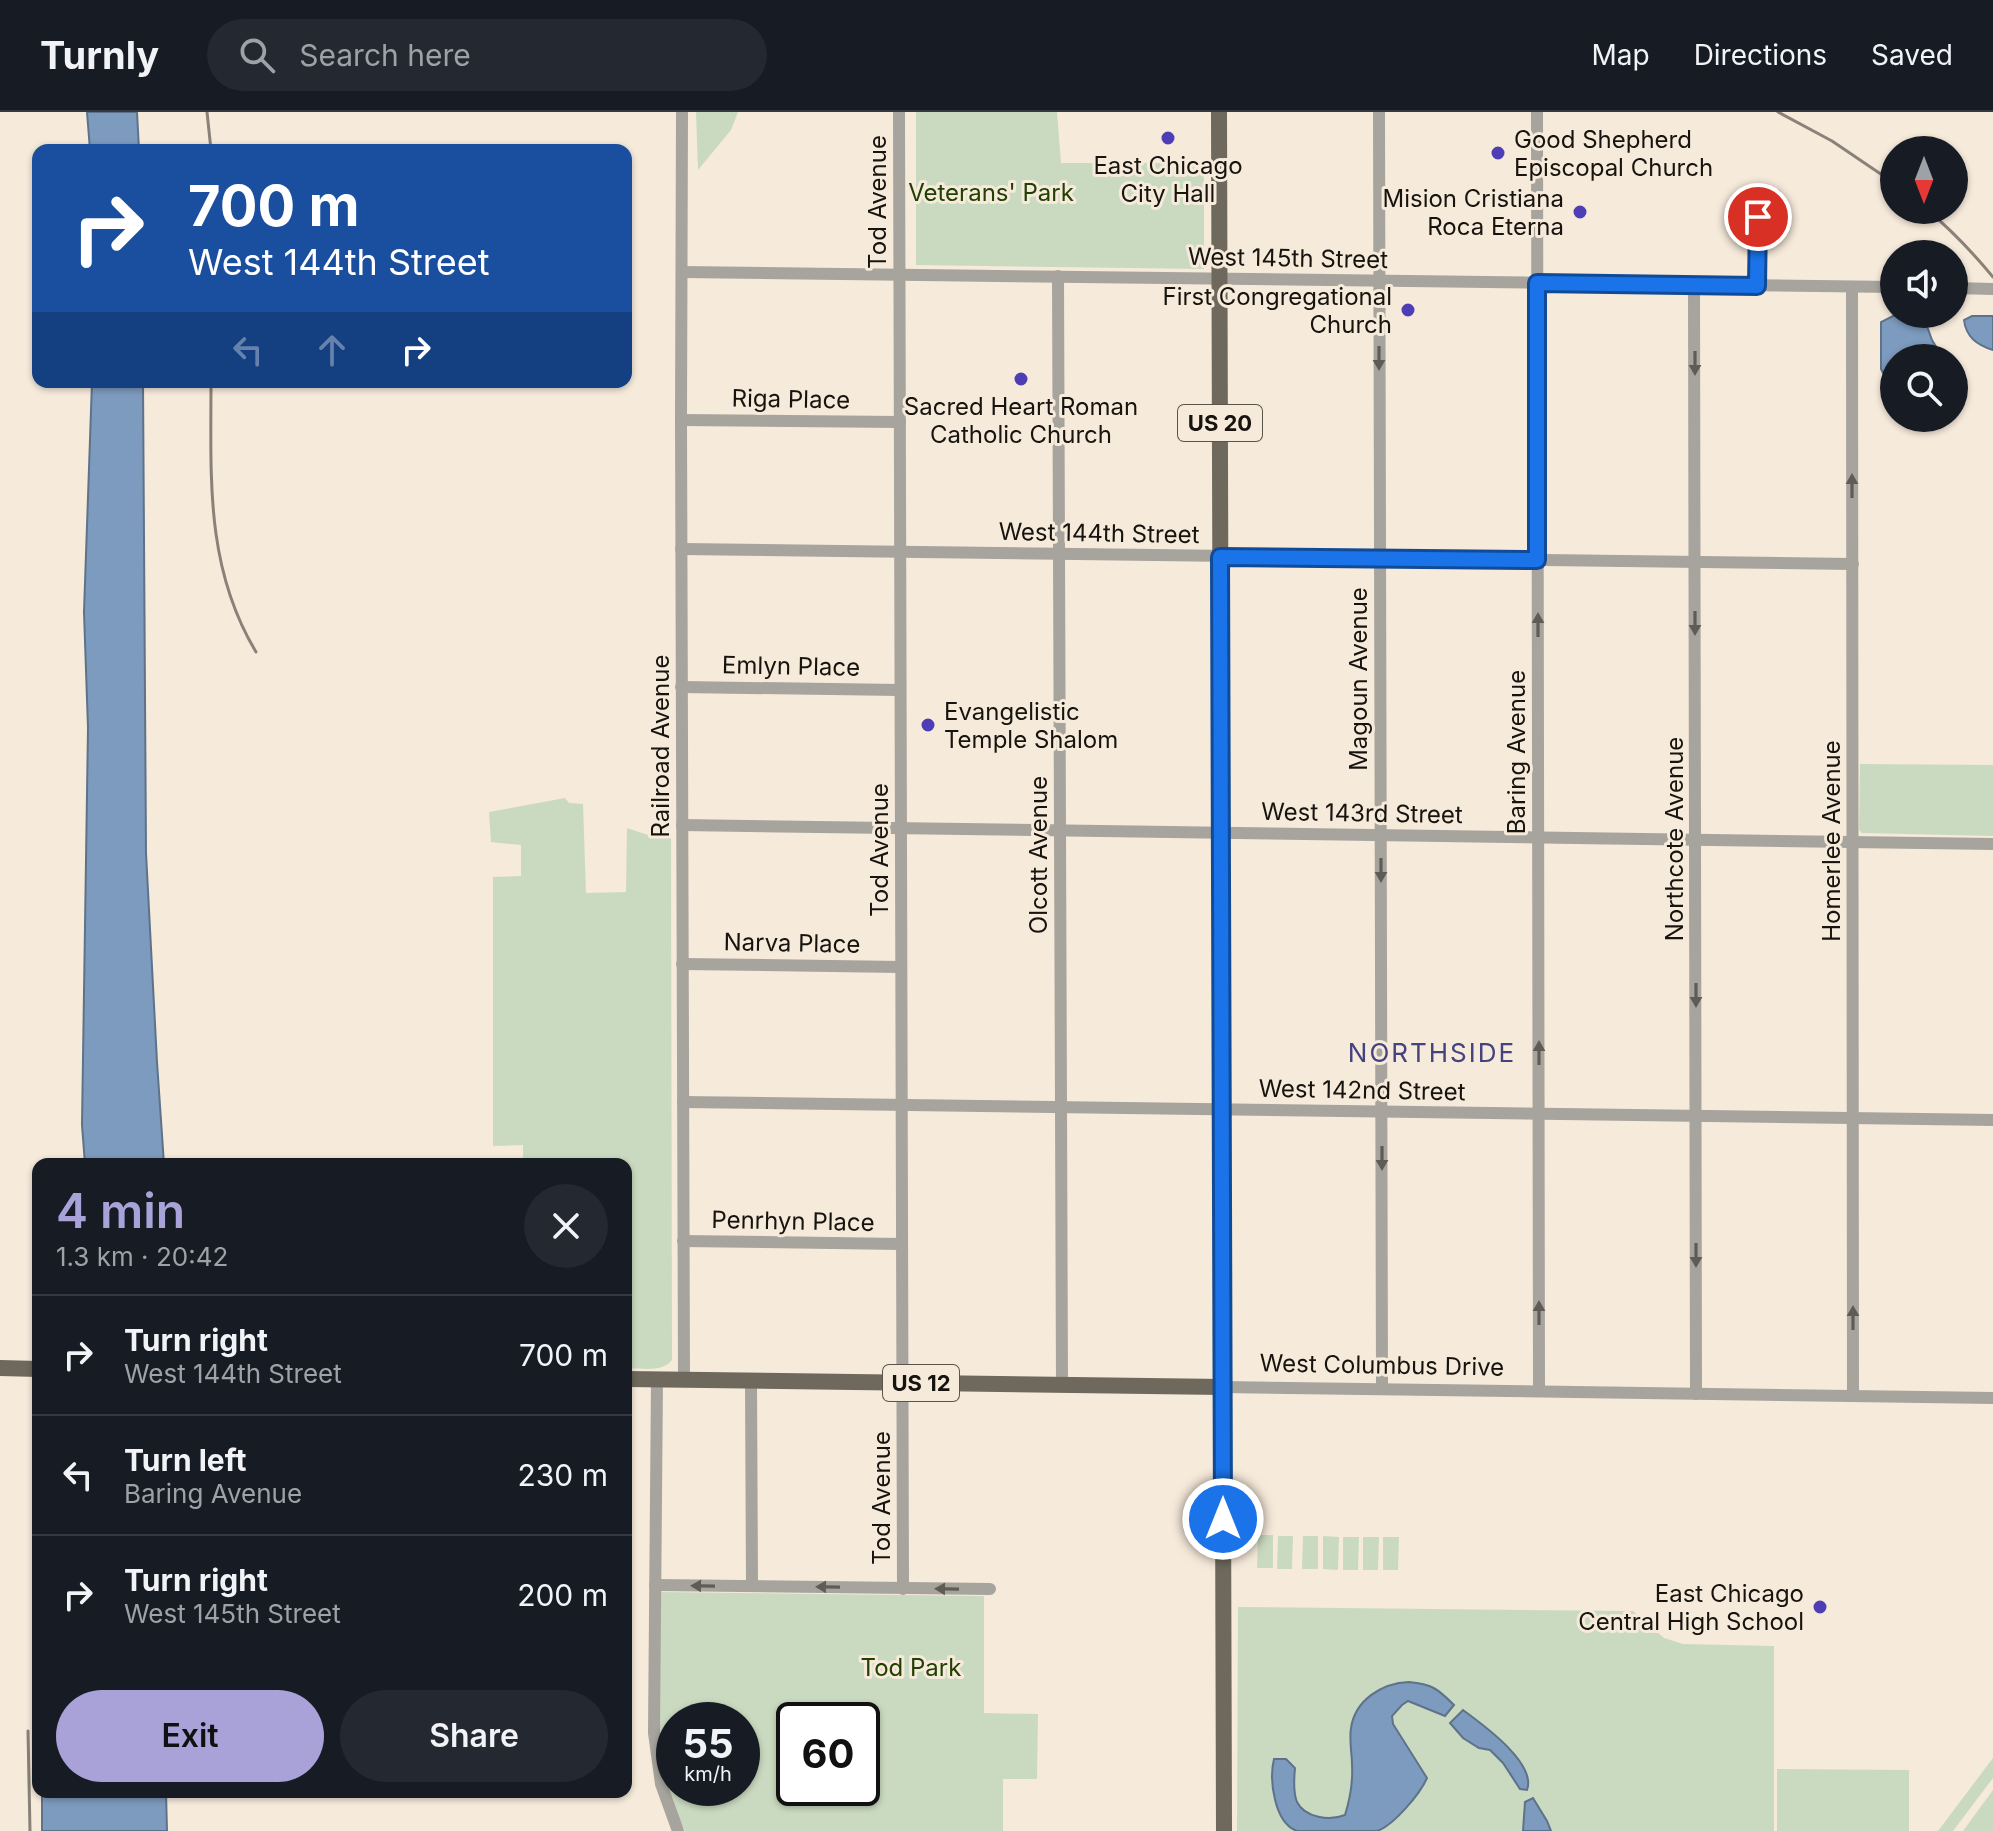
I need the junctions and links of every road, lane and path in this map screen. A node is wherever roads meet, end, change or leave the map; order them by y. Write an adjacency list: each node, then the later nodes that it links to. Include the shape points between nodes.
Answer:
1 (682, 112): 7 (street, Railroad Avenue)
2 (899, 112): 8 (street, Tod Avenue)
3 (1219, 112): 10 (main road, US 20)
4 (1379, 112): 11 (street, Magoun Avenue)
5 (1537, 112): 12 (street, Baring Avenue)
6 (1776, 195): 14 (street, via 1758,214)
7 (682, 272): 8 (street, West 145th Street); 19 (street, Railroad Avenue)
8 (899, 275): 9 (street, West 145th Street); 20 (street, Tod Avenue)
9 (1058, 276): 10 (street, West 145th Street); 23 (street, Olcott Avenue)
10 (1220, 279): 11 (street, West 145th Street); 24 (main road, US 20)
11 (1379, 281): 12 (street, West 145th Street); 25 (street, Magoun Avenue, one-way to 25)
12 (1537, 283): 13 (street, West 145th Street); 26 (street, Baring Avenue)
13 (1694, 285): 14 (street, West 145th Street); 27 (street, Northcote Avenue, one-way to 27)
14 (1757, 286): 15 (street, West 145th Street)
15 (1852, 287): 16 (street, West 145th Street); 28 (street, Homerlee Avenue, one-way to 15)
16 (1880, 287)
17 (1968, 288): 18 (street)
18 (1993, 289)
19 (681, 420): 20 (street, Riga Place); 21 (street, Railroad Avenue)
20 (900, 422): 22 (street, Tod Avenue)
21 (681, 549): 22 (street, West 144th Street); 29 (street, Railroad Avenue)
22 (900, 552): 23 (street, West 144th Street); 30 (street, Tod Avenue)
23 (1060, 554): 24 (street, West 144th Street); 33 (street, Olcott Avenue)
24 (1220, 557): 25 (street, West 144th Street); 34 (main road, US 20)
25 (1380, 558): 26 (street, West 144th Street); 35 (street, Magoun Avenue)
26 (1537, 560): 27 (street, West 144th Street); 36 (street, Baring Avenue, one-way to 26)
27 (1695, 562): 28 (street, West 144th Street); 37 (street, Northcote Avenue, one-way to 37)
28 (1853, 564): 38 (street, Homerlee Avenue)
29 (681, 687): 30 (street, Emlyn Place); 31 (street, Railroad Avenue)
30 (900, 690): 32 (street, Tod Avenue)
31 (682, 825): 32 (street, West 143rd Street); 40 (street, Railroad Avenue)
32 (901, 829): 33 (street, West 143rd Street); 41 (street, Tod Avenue)
33 (1060, 831): 34 (street, West 143rd Street); 44 (street, Olcott Avenue)
34 (1221, 833): 35 (street, West 143rd Street); 45 (main road, US 20)
35 (1381, 835): 36 (street, West 143rd Street); 46 (street, Magoun Avenue, one-way to 46)
36 (1538, 837): 37 (street, West 143rd Street); 47 (street, Baring Avenue, one-way to 36)
37 (1695, 840): 38 (street, West 143rd Street); 48 (street, Northcote Avenue, one-way to 48)
38 (1853, 842): 39 (street, West 143rd Street); 49 (street, Homerlee Avenue)
39 (1993, 844)
40 (682, 964): 41 (street, Narva Place); 42 (street, Railroad Avenue)
41 (901, 967): 43 (street, Tod Avenue)
42 (683, 1102): 43 (street, West 142nd Street); 51 (street, Railroad Avenue)
43 (901, 1105): 44 (street, West 142nd Street); 52 (street, Tod Avenue)
44 (1061, 1108): 45 (street, West 142nd Street); 60 (street, Olcott Avenue)
45 (1222, 1110): 46 (street, West 142nd Street); 61 (main road, US 20)
46 (1382, 1111): 47 (street, West 142nd Street); 62 (street, Magoun Avenue, one-way to 62)
47 (1539, 1114): 48 (street, West 142nd Street); 63 (street, Baring Avenue, one-way to 47)
48 (1696, 1116): 49 (street, West 142nd Street); 64 (street, Northcote Avenue, one-way to 64)
49 (1853, 1118): 50 (street, West 142nd Street); 65 (street, Homerlee Avenue, one-way to 49)
50 (1993, 1120)
51 (683, 1241): 52 (street, Penrhyn Place); 57 (street, Railroad Avenue)
52 (902, 1244): 59 (street, Tod Avenue)
53 (0, 1368): 54 (main road)
54 (32, 1369)
55 (632, 1379): 56 (main road, West Columbus Drive / US 12)
56 (657, 1379): 57 (main road, West Columbus Drive / US 12); 67 (street)
57 (684, 1379): 58 (main road, West Columbus Drive / US 12)
58 (751, 1380): 59 (main road, West Columbus Drive / US 12); 68 (street)
59 (903, 1383): 60 (main road, West Columbus Drive / US 12); 69 (street, Tod Avenue)
60 (1062, 1385): 61 (main road, West Columbus Drive / US 12)
61 (1223, 1387): 62 (street, West Columbus Drive); 72 (main road)
62 (1382, 1389): 63 (street, West Columbus Drive)
63 (1539, 1391): 64 (street, West Columbus Drive)
64 (1696, 1394): 65 (street, West Columbus Drive)
65 (1853, 1396): 66 (street, West Columbus Drive)
66 (1993, 1398)
67 (655, 1585): 68 (street, one-way to 67); 71 (street, via 655,1751)
68 (752, 1586): 69 (street, one-way to 68)
69 (903, 1589): 70 (street, one-way to 69)
70 (990, 1589)
71 (678, 1831)
72 (1224, 1831)

